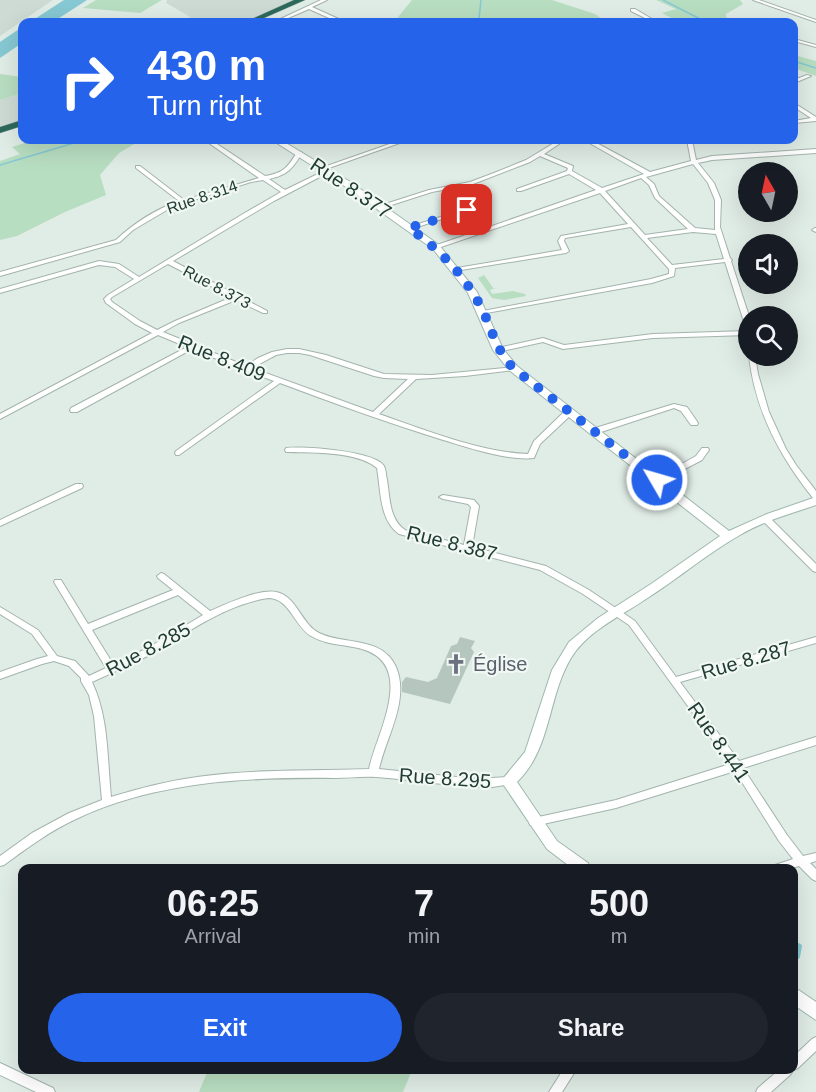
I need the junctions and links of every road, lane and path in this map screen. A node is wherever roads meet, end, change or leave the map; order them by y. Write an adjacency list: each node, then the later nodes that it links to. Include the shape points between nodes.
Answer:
1 (301, 0): 6 (highway)
2 (325, 0): 4 (street)
3 (755, 0): 11 (street)
4 (310, 8): 7 (street); 9 (street)
5 (633, 10): 10 (street)
6 (272, 12): 7 (street); 8 (highway)
7 (289, 17)
8 (258, 18)
9 (332, 18)
10 (648, 18)
11 (816, 21)
12 (798, 41): 13 (street)
13 (816, 46)
14 (809, 76): 15 (street)
15 (798, 80)
16 (798, 108): 17 (street)
17 (816, 119): 18 (street)
18 (798, 121)
19 (18, 124): 20 (highway)
20 (0, 130)
21 (214, 144): 35 (street)
22 (283, 144): 28 (street, Rue 8.377)
23 (394, 144): 32 (street)
24 (556, 144): 29 (street)
25 (595, 144): 34 (street)
26 (690, 144): 30 (street)
27 (816, 151): 30 (street)
28 (298, 153): 32 (street, Rue 8.377); 35 (street, Rue 8.314, via 291,168 276,176)
29 (540, 154): 33 (street, via 571,167); 40 (street, via 481,180)
30 (694, 162): 34 (street); 45 (street, via 711,183 718,200)
31 (138, 167): 39 (street)
32 (326, 170): 37 (street, Rue 8.409); 40 (street, Rue 8.377)
33 (569, 172): 36 (street); 38 (street)
34 (645, 175): 38 (street); 44 (street, via 657,197)
35 (261, 177): 37 (street); 39 (street, Rue 8.314)
36 (519, 190)
37 (284, 191): 49 (street, Rue 8.409)
38 (602, 191): 42 (street); 47 (street)
39 (182, 201): 52 (street, Rue 8.314, via 131,229 118,241)
40 (379, 207): 43 (street, Rue 8.377)
41 (467, 210): 43 (street)
42 (632, 225): 46 (street); 51 (street, via 563,237 564,252)
43 (409, 228): 47 (street, Rue 8.377)
44 (693, 230): 45 (street); 46 (street)
45 (719, 232): 48 (street)
46 (642, 237): 50 (street)
47 (436, 247): 51 (street, Rue 8.377)
48 (729, 260): 50 (street); 56 (street)
49 (169, 262): 53 (street, Rue 8.409); 55 (street, Rue 8.373)
50 (670, 267): 58 (street, via 672,275 665,279)
51 (457, 270): 58 (street, Rue 8.377)
52 (0, 274)
53 (139, 280): 54 (street, via 117,265 99,262); 60 (street, Rue 8.409, via 107,299)
54 (0, 291)
55 (235, 298): 57 (street, Rue 8.373); 60 (street, via 177,322)
56 (742, 306)
57 (265, 312)
58 (483, 313): 62 (street, Rue 8.377)
59 (738, 333): 62 (street, via 653,336 563,347 543,340)
60 (159, 334): 61 (street, Rue 8.409); 71 (street)
61 (192, 346): 65 (street, Rue 8.409); 68 (street)
62 (498, 350): 64 (street, Rue 8.377)
63 (754, 366): 80 (street, via 758,392 782,446)
64 (513, 368): 66 (street); 69 (street, Rue 8.377)
65 (246, 369): 66 (street, via 274,352 303,351 382,376); 67 (street, Rue 8.409)
66 (416, 376): 70 (street)
67 (278, 381): 70 (street, Rue 8.409); 76 (street)
68 (74, 410)
69 (569, 412): 70 (street, Rue 8.409, via 537,443 531,456 521,458 450,440); 73 (street, Rue 8.377)
70 (375, 414)
71 (0, 417)
72 (694, 423): 73 (street, via 684,410 674,406)
73 (595, 431): 77 (street, Rue 8.377)
74 (289, 450): 84 (street, Rue 8.387, via 334,453 379,464 394,527 414,536)
75 (705, 450): 77 (street, via 699,458)
76 (179, 453)
77 (657, 480): 83 (street, Rue 8.377)
78 (79, 486): 82 (street)
79 (443, 497): 84 (street, via 476,506)
80 (816, 499): 81 (street, Rue 8.295)
81 (766, 519): 83 (street, Rue 8.295); 85 (street)
82 (0, 523)
83 (728, 536): 90 (street, Rue 8.295)
84 (468, 547): 90 (street, Rue 8.387, via 558,574)
85 (816, 569)
86 (161, 576): 88 (street)
87 (58, 582): 92 (street)
88 (179, 591): 91 (street); 92 (street)
89 (0, 610): 94 (street, via 35,632)
90 (617, 612): 97 (street, Rue 8.441, via 632,624); 102 (street, Rue 8.295, via 582,636 567,654 547,702 537,741 520,772)
91 (209, 615): 95 (street, Rue 8.285, via 160,645); 101 (street, Rue 8.285, via 274,595 286,600 299,621 315,635 357,645 391,663 396,689)
92 (87, 628): 95 (street)
93 (816, 640): 97 (street, Rue 8.287)
94 (54, 658): 96 (street); 98 (street, via 75,664)
95 (111, 668): 98 (street, Rue 8.285)
96 (0, 676)
97 (676, 680): 100 (street, Rue 8.441)
98 (86, 681): 103 (street, via 100,715)
99 (816, 741): 100 (street)
100 (737, 766): 104 (street, via 616,804); 106 (street, Rue 8.441)
101 (373, 773): 102 (street, Rue 8.295, via 483,784); 103 (street, Rue 8.295, via 204,780)
102 (508, 781): 104 (street)
103 (107, 802): 107 (street, Rue 8.295, via 54,823)
104 (534, 822): 108 (street, via 552,844)
105 (816, 857): 106 (street)
106 (801, 861): 109 (street); 110 (street, Rue 8.441)
107 (0, 862)
108 (579, 864)
109 (792, 864)
110 (816, 876)
111 (798, 998): 112 (street)
112 (816, 1010)
113 (816, 1043): 114 (street)
114 (798, 1060)
115 (0, 1069): 118 (street)
116 (567, 1074): 119 (street)
117 (782, 1074): 120 (street)
118 (50, 1092)
119 (555, 1092)
120 (762, 1092)

